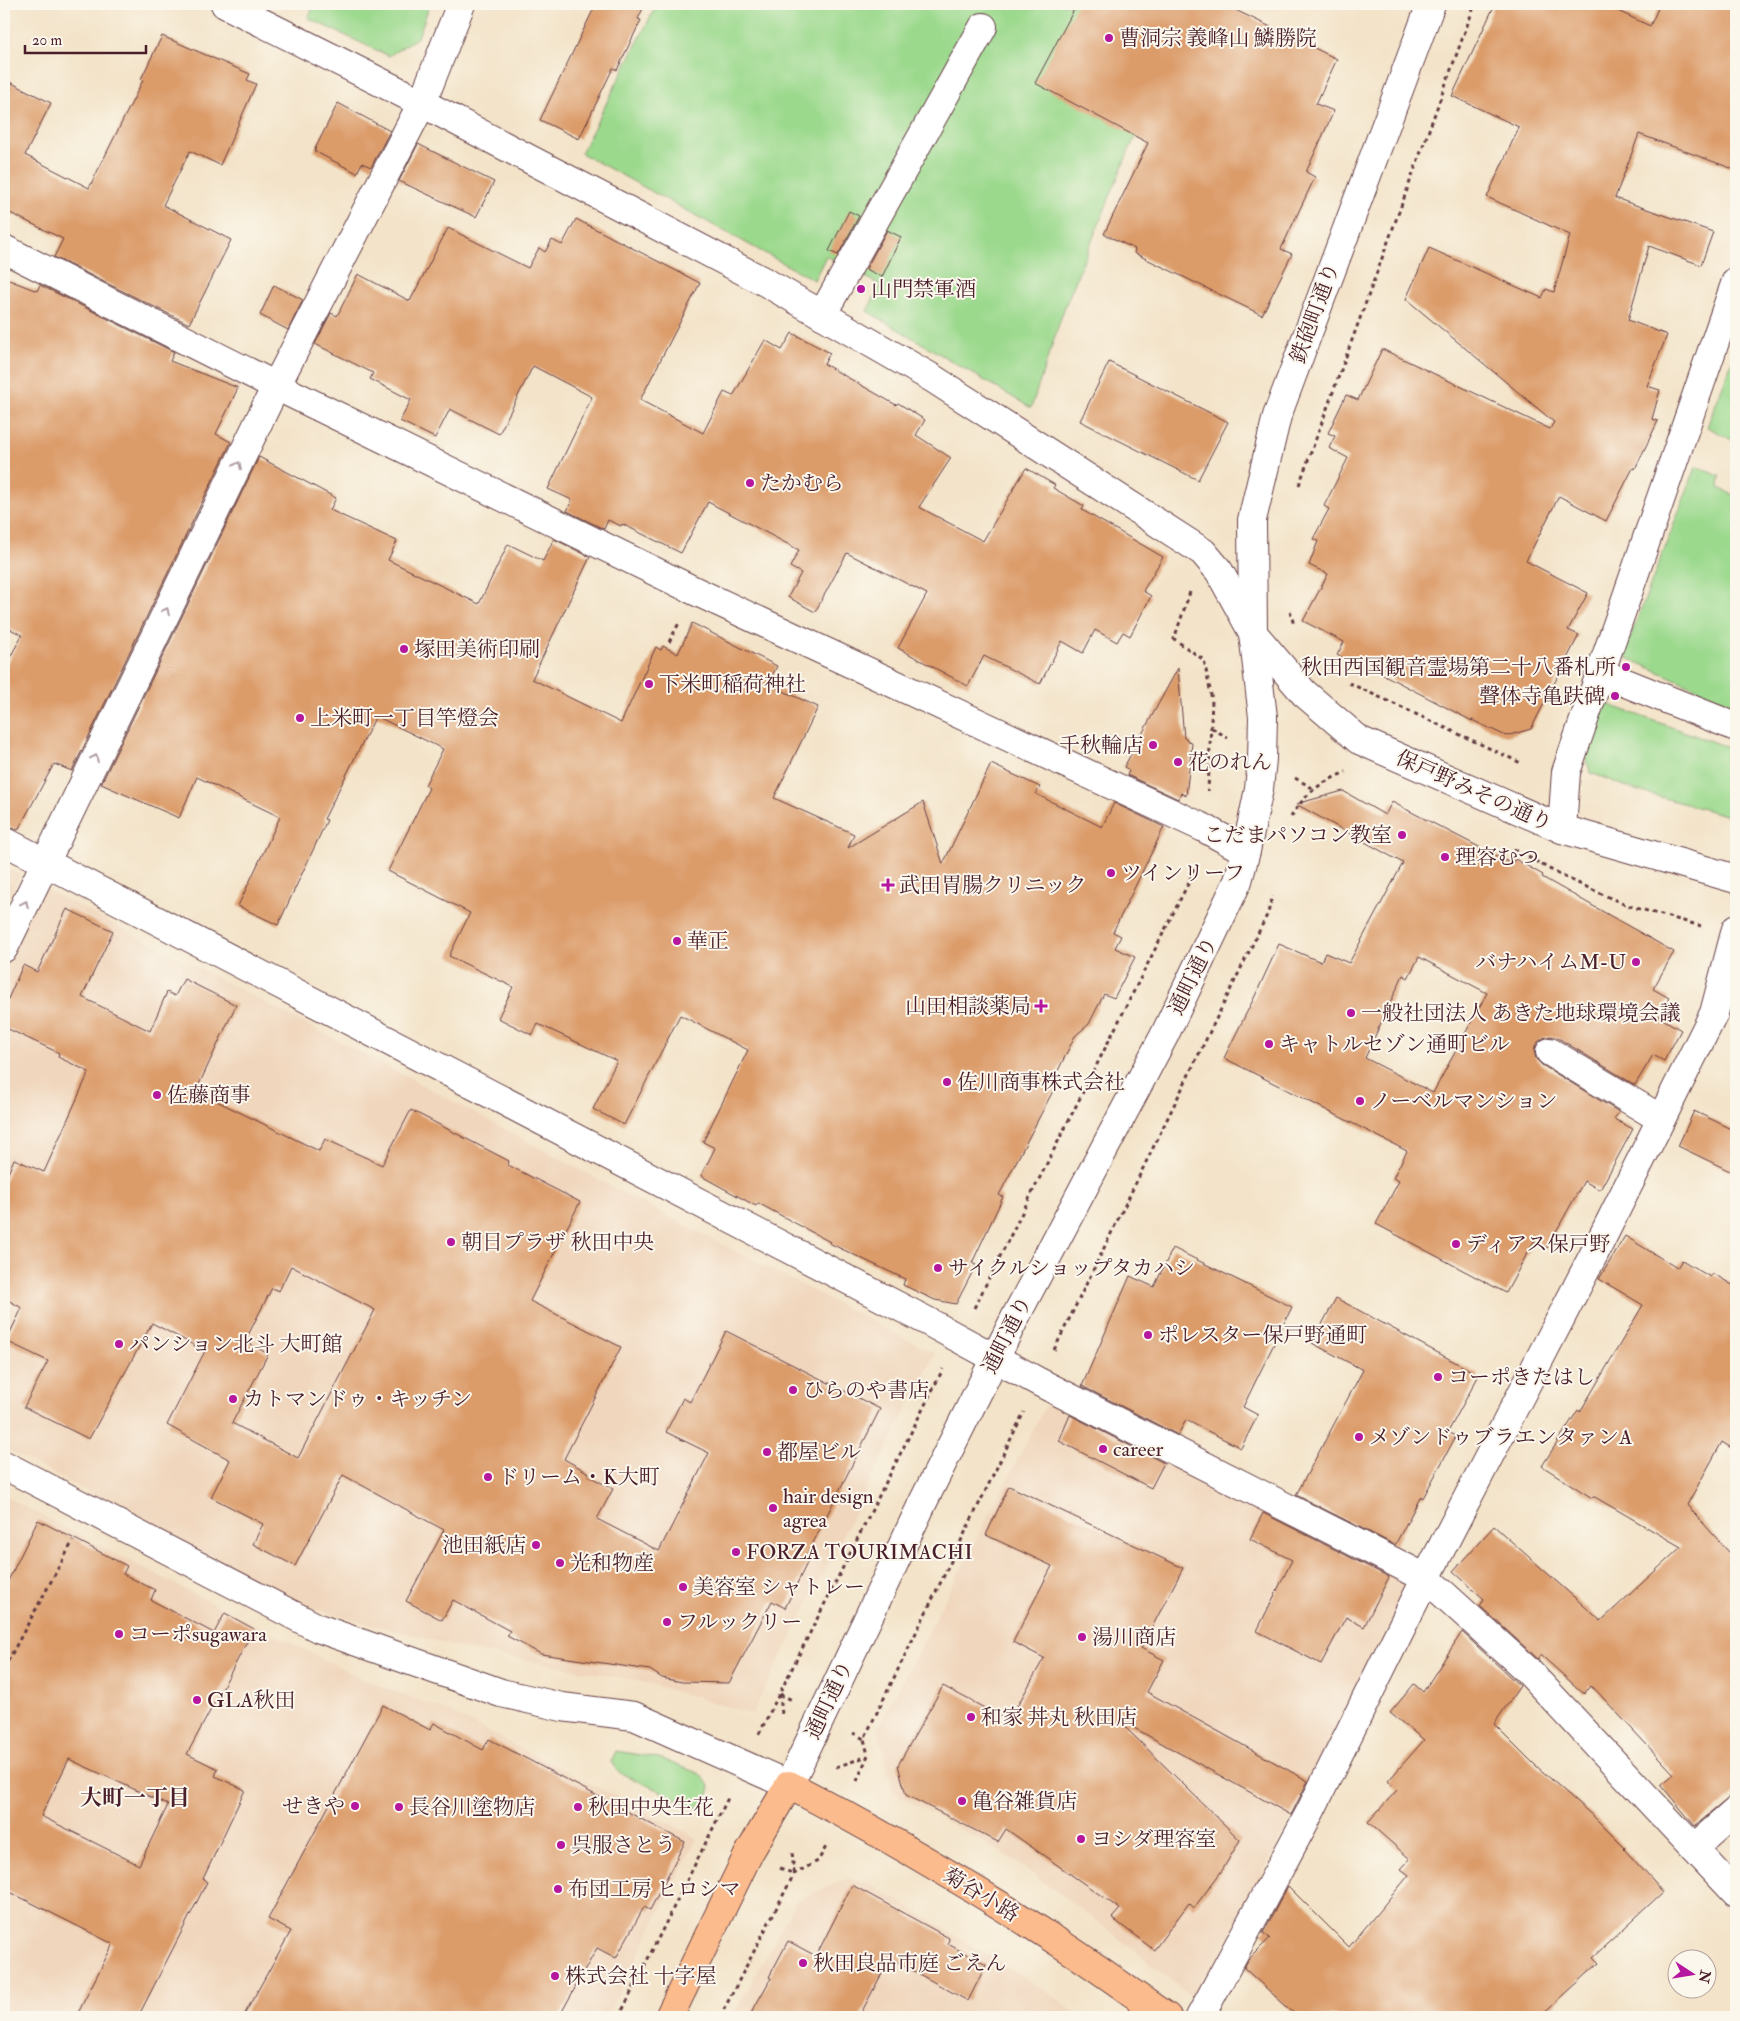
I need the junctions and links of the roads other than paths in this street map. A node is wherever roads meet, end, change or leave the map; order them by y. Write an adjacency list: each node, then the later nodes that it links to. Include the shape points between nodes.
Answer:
1 (225, 4): 5 (street)
2 (461, 4): 5 (street)
3 (1431, 4): 10 (street, 鉄砲町通り, via 1277,416 1252,520)
4 (983, 27): 8 (street)
5 (422, 103): 8 (street, via 767,283); 9 (street)
6 (4, 248): 9 (street)
7 (1736, 281): 11 (street)
8 (822, 315): 10 (street, via 932,378 1203,552 1219,571)
9 (276, 386): 15 (street, via 694,591 1204,828); 16 (street, one-way to 9)
10 (1254, 633): 13 (street, 保戸野みその通り, via 1304,693 1360,740); 15 (street, 通町通り, via 1263,717 1259,789)
11 (1600, 673): 12 (street); 13 (street, via 1566,772)
12 (1736, 727)
13 (1562, 829): 17 (street, 保戸野みその通り)
14 (4, 841): 16 (street)
15 (1246, 851): 22 (street, 通町通り, via 1238,881 1164,1036)
16 (44, 862): 19 (street, one-way to 16); 22 (street)
17 (1736, 880)
18 (1735, 932): 21 (street, via 1714,1013)
19 (4, 948)
20 (1550, 1052): 21 (street)
21 (1661, 1119): 24 (street)
22 (995, 1358): 24 (street); 25 (street, 通町通り)
23 (4, 1465): 25 (street, via 318,1628 501,1693 562,1707 634,1716)
24 (1426, 1578): 27 (street, via 1527,1670); 31 (street, via 1310,1812)
25 (789, 1785): 29 (main road, 通町通り, via 749,1853); 30 (main road, 菊谷小路, via 844,1813 1062,1944)
26 (1736, 1811): 27 (street)
27 (1694, 1848): 28 (street)
28 (1736, 1893)
29 (669, 2017)
30 (1167, 2017)
31 (1200, 2017)

